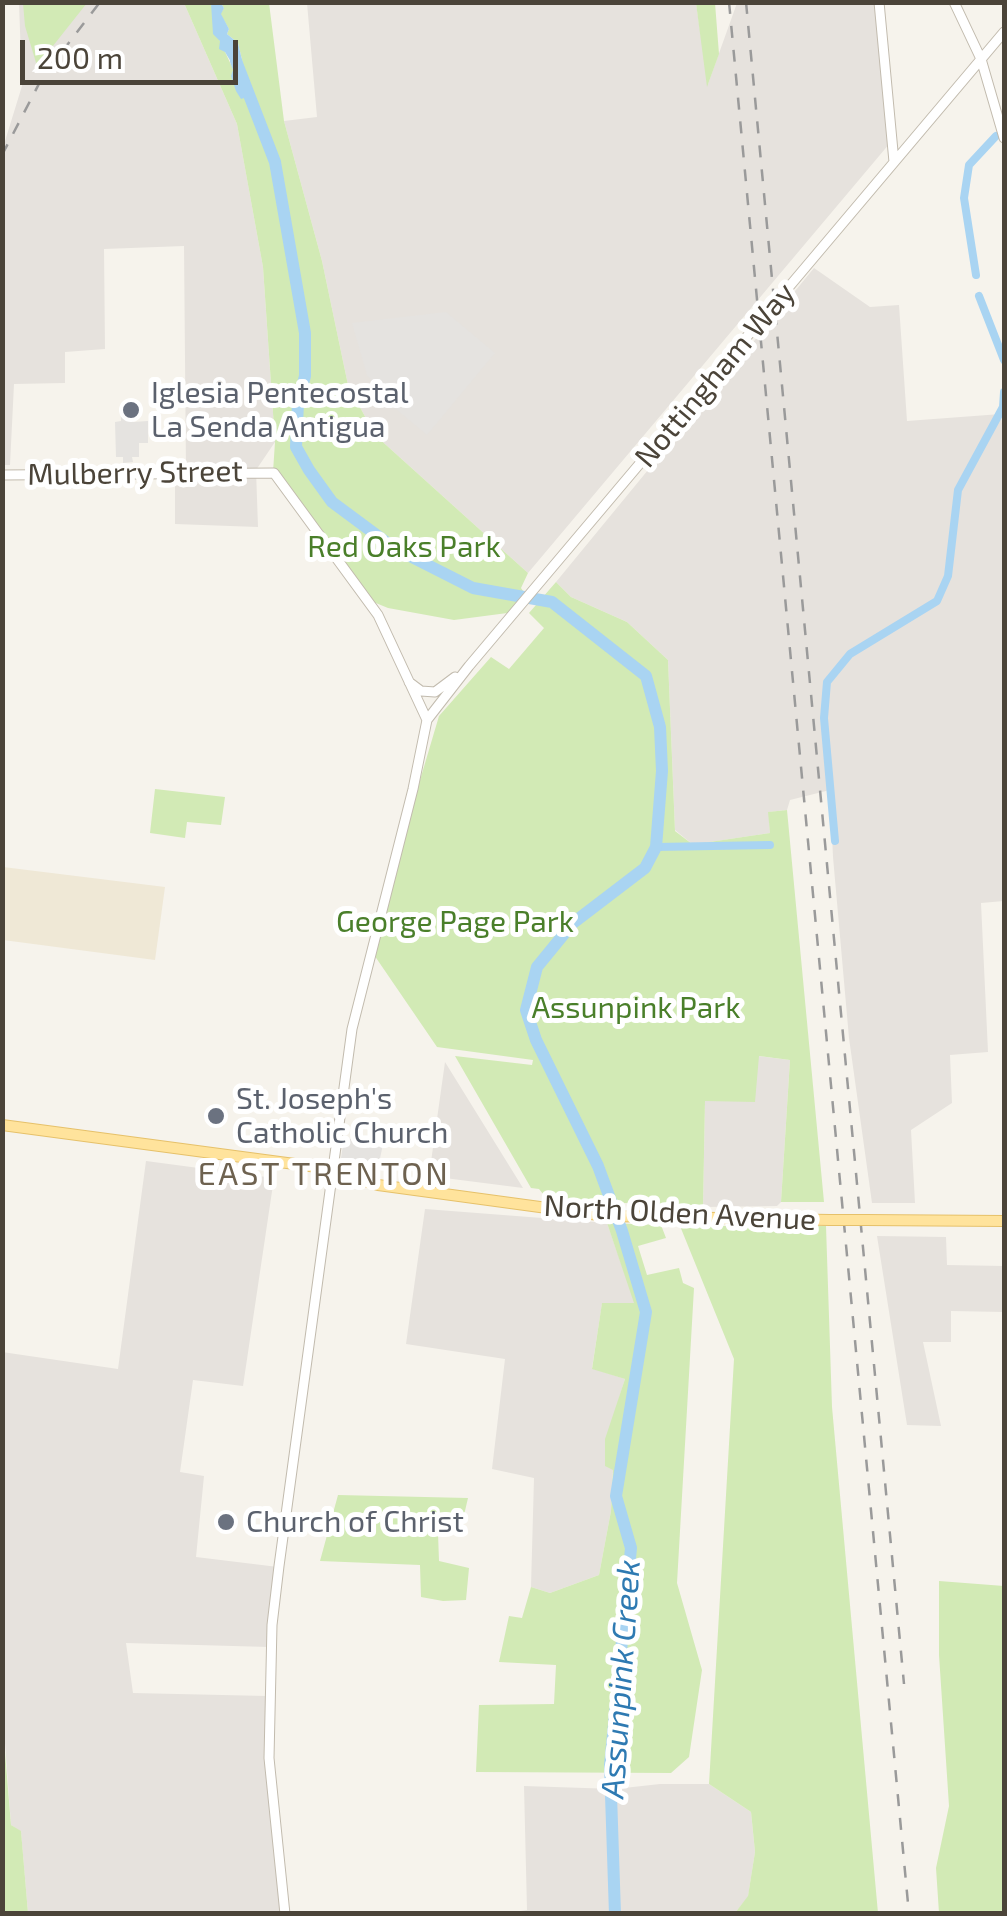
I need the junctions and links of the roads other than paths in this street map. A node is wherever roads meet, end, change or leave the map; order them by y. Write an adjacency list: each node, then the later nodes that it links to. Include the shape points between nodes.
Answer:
1 (879, 2): 6 (street)
2 (954, 2): 4 (street)
3 (1004, 32): 4 (street, Nottingham Way)
4 (981, 59): 5 (street); 6 (street, Nottingham Way)
5 (1004, 138)
6 (894, 162): 8 (street, Nottingham Way)
7 (2, 475): 9 (street, Mulberry Street, via 274,473 378,615)
8 (469, 666): 9 (street, via 435,692 421,692); 10 (street, Nottingham Way)
9 (408, 681): 10 (street, Mulberry Street)
10 (428, 720): 12 (street, via 356,1004)
11 (2, 1125): 12 (main road, North Olden Avenue)
12 (332, 1172): 13 (main road, North Olden Avenue, bridge, via 378,1185 606,1216); 14 (street, via 272,1626 269,1758)
13 (1004, 1221)
14 (285, 1914)

